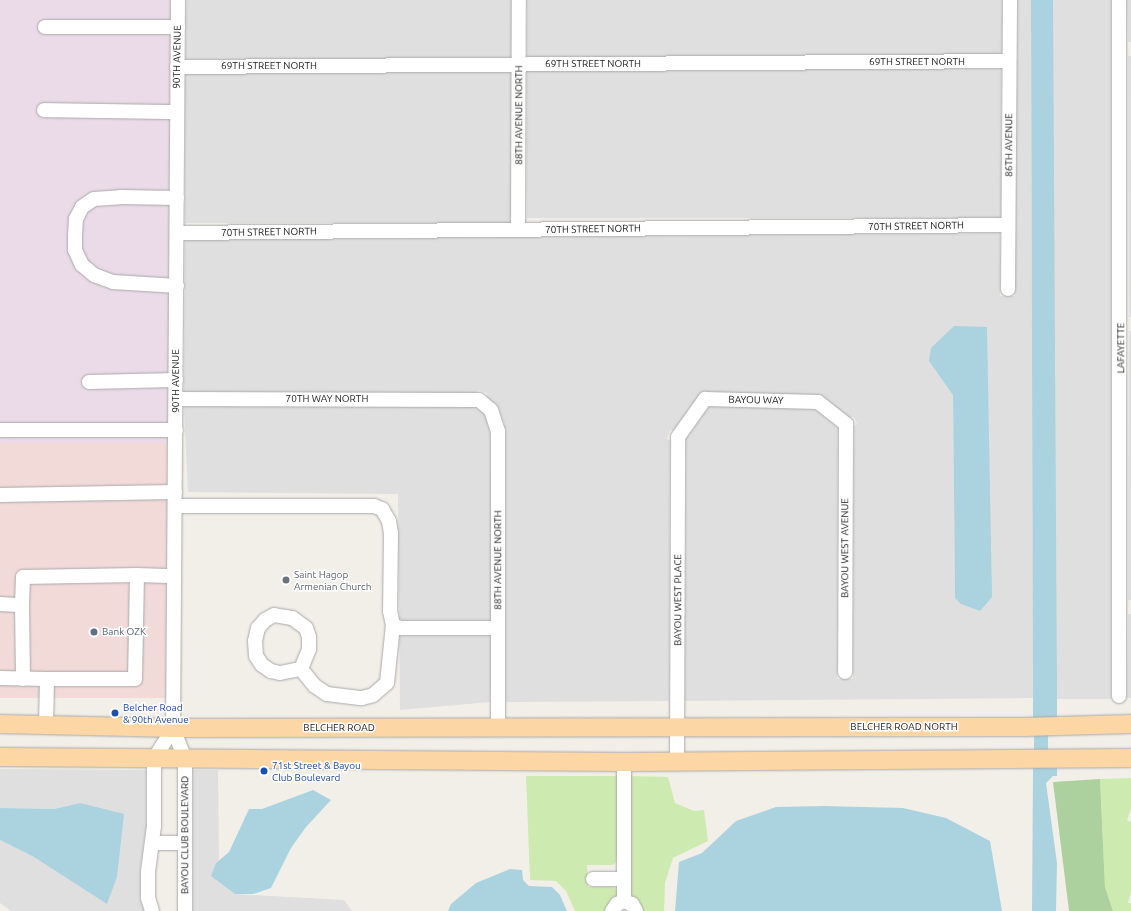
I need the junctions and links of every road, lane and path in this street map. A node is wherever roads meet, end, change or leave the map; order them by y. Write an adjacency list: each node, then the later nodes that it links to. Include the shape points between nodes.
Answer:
1 (178, 0): 6 (street, 90TH AVENUE)
2 (519, 0): 9 (street, 88TH AVENUE NORTH)
3 (1010, 0): 8 (street, 86TH AVENUE)
4 (1119, 0): 7 (street, LAFAYETTE)
5 (45, 27): 6 (street)
6 (178, 27): 10 (street, 90TH AVENUE)
7 (1125, 49): 19 (street, LAFAYETTE)
8 (1009, 62): 9 (street, 69TH STREET NORTH); 14 (street, 86TH AVENUE)
9 (519, 64): 10 (street, 69TH STREET NORTH); 15 (street, 88TH AVENUE NORTH)
10 (177, 67): 12 (street, 90TH AVENUE)
11 (44, 110): 12 (street)
12 (177, 112): 13 (street, 90TH AVENUE)
13 (177, 198): 16 (street, 90TH AVENUE); 17 (street, via 120,196 94,199 82,207 76,219 75,236 75,250 82,265 94,275 113,282)
14 (1008, 225): 15 (street, 70TH STREET NORTH); 18 (street, 86TH AVENUE)
15 (518, 230): 16 (street, 70TH STREET NORTH)
16 (177, 233): 17 (street, 90TH AVENUE)
17 (176, 286): 20 (street, 90TH AVENUE)
18 (1008, 289)
19 (1126, 324): 35 (street, LAFAYETTE)
20 (176, 380): 21 (street); 22 (street, 90TH AVENUE)
21 (89, 382)
22 (176, 399): 23 (street, 70TH WAY NORTH); 26 (street, 90TH AVENUE)
23 (479, 400): 37 (street, 88TH AVENUE NORTH, via 491,410 498,431)
24 (846, 424): 27 (street, BAYOU WAY, via 818,402 705,399); 39 (street, BAYOU WEST AVENUE)
25 (0, 430): 26 (street)
26 (176, 430): 28 (street, 90TH AVENUE)
27 (678, 437): 48 (street, BAYOU WEST PLACE)
28 (175, 492): 29 (street); 30 (street, 90TH AVENUE)
29 (0, 495)
30 (175, 506): 32 (street, 90TH AVENUE); 36 (street, via 374,506 382,509 389,521 391,533)
31 (137, 575): 32 (street); 34 (street, via 23,577); 42 (street, via 135,679)
32 (174, 576): 49 (street, 90TH AVENUE)
33 (0, 604): 34 (street)
34 (22, 605): 41 (street)
35 (1125, 607): 43 (street, LAFAYETTE)
36 (392, 625): 37 (street, via 401,628); 38 (street, via 388,652 389,677 382,690 373,695 362,698 327,694 315,686)
37 (498, 628): 47 (street, 88TH AVENUE NORTH)
38 (302, 669): 38 (street, via 280,673 262,665 256,656 255,642 258,628 265,620 274,616 292,618 306,628 310,637 309,649)
39 (845, 672)
40 (0, 678): 41 (street)
41 (23, 679): 42 (street)
42 (47, 679): 46 (street)
43 (1119, 696)
44 (0, 724): 46 (main road, BELCHER ROAD)
45 (1131, 724): 48 (main road, BELCHER ROAD NORTH, via 1024,727)
46 (46, 725): 49 (main road, BELCHER ROAD)
47 (498, 727): 48 (main road, BELCHER ROAD); 49 (main road, BELCHER ROAD)
48 (677, 727): 55 (street, BAYOU WEST PLACE)
49 (173, 728): 52 (street); 53 (street, 90TH AVENUE)
50 (0, 757): 52 (main road)
51 (1131, 758): 55 (main road, via 1022,761)
52 (154, 759): 53 (main road); 56 (street)
53 (185, 759): 54 (main road); 57 (street, BAYOU CLUB BOULEVARD)
54 (624, 762): 55 (main road); 59 (street)
55 (677, 762)
56 (152, 843): 57 (street); 61 (street, via 148,872 148,898)
57 (186, 843): 62 (street, BAYOU CLUB BOULEVARD)
58 (593, 879): 59 (street)
59 (624, 879): 60 (street)
60 (624, 901): 63 (street, via 617,904); 64 (street, via 632,904)
61 (152, 911)
62 (185, 911)
63 (612, 911)
64 (636, 911)

